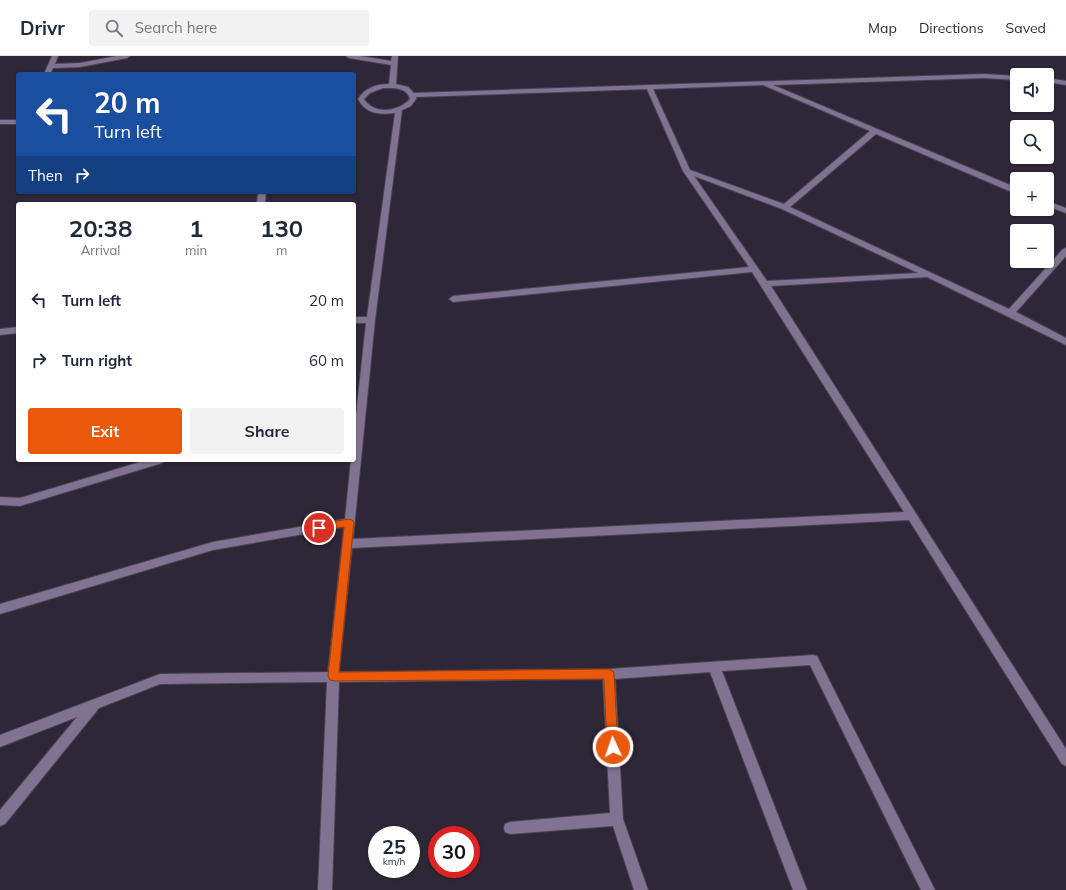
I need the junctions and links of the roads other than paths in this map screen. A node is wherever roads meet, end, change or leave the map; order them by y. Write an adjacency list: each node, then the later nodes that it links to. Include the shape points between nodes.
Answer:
1 (55, 56): 6 (street)
2 (127, 56): 6 (street, via 80,65)
3 (349, 56): 5 (street)
4 (395, 56): 5 (street)
5 (395, 64): 12 (street)
6 (50, 66): 7 (street)
7 (48, 72)
8 (1010, 78): 10 (street, via 984,76)
9 (1054, 81): 11 (street)
10 (761, 83): 13 (street); 19 (street)
11 (1066, 83)
12 (392, 86): 14 (street, via 406,88); 15 (street, via 368,91)
13 (649, 86): 14 (street); 20 (street)
14 (413, 95): 16 (street, via 411,104)
15 (358, 100): 16 (street, via 373,110)
16 (399, 110): 32 (street)
17 (0, 122): 18 (street)
18 (16, 122)
19 (875, 131): 21 (street); 22 (street)
20 (687, 171): 22 (street); 26 (street)
21 (1010, 188)
22 (785, 206): 27 (street)
23 (1054, 206): 24 (street)
24 (1066, 211)
25 (1066, 251): 30 (street)
26 (755, 269): 28 (street); 29 (street)
27 (928, 275): 28 (street); 30 (street)
28 (765, 284): 40 (street)
29 (453, 299)
30 (1010, 313): 35 (street)
31 (356, 320): 32 (street)
32 (371, 320): 36 (street)
33 (16, 330): 34 (street)
34 (0, 332)
35 (1066, 342)
36 (356, 458)
37 (152, 462): 39 (street, via 20,502)
38 (356, 462): 41 (street)
39 (0, 501)
40 (911, 516): 42 (street); 49 (street)
41 (349, 522): 42 (street); 43 (street, via 213,546)
42 (347, 544): 46 (street)
43 (0, 609)
44 (714, 667): 45 (street); 55 (street); 56 (street, via 813,660)
45 (609, 674): 46 (street); 50 (street)
46 (334, 676): 47 (street, via 160,679); 53 (street)
47 (96, 704): 48 (street); 51 (street)
48 (0, 741)
49 (1066, 760)
50 (616, 819): 52 (street); 54 (street)
51 (0, 820)
52 (510, 828)
53 (325, 890)
54 (641, 890)
55 (800, 890)
56 (928, 890)

